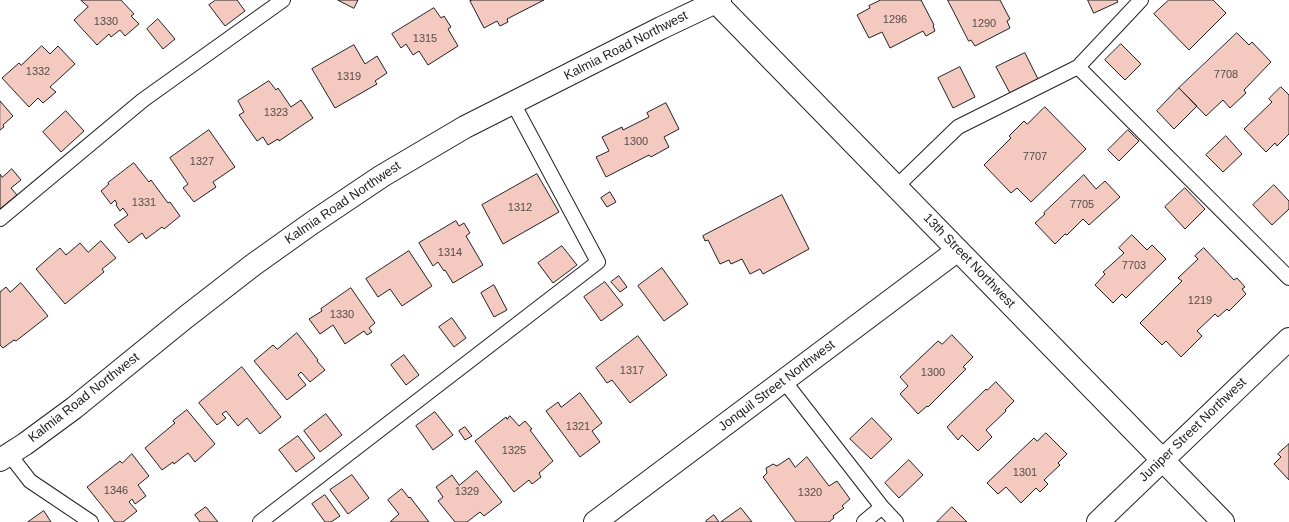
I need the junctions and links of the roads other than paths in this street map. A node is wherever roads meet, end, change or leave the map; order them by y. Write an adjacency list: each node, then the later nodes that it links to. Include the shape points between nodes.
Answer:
1 (283, 0): 7 (lane, via 143,100)
2 (1141, 0): 4 (lane)
3 (717, 1): 5 (street, Kalmia Road Northwest); 6 (street, 13th Street Northwest)
4 (1078, 67): 6 (lane, via 958,127); 9 (lane)
5 (513, 103): 12 (street, Kalmia Road Northwest, via 465,127 382,176 312,222 186,317 74,408); 16 (lane, via 598,262)
6 (896, 187): 8 (street, 13th Street Northwest)
7 (0, 219)
8 (958, 250): 11 (street, Jonquil Street Northwest); 13 (street, 13th Street Northwest)
9 (1289, 278)
10 (1289, 339): 13 (street, Juniper Street Northwest)
11 (784, 380): 14 (lane); 17 (street, Jonquil Street Northwest)
12 (5, 457): 15 (lane, via 30,481)
13 (1162, 460): 20 (street, Juniper Street Northwest); 21 (street, 13th Street Northwest)
14 (882, 507): 18 (lane); 19 (lane)
15 (91, 522)
16 (260, 522)
17 (595, 522)
18 (864, 522)
19 (896, 522)
20 (1098, 522)
21 (1223, 522)

